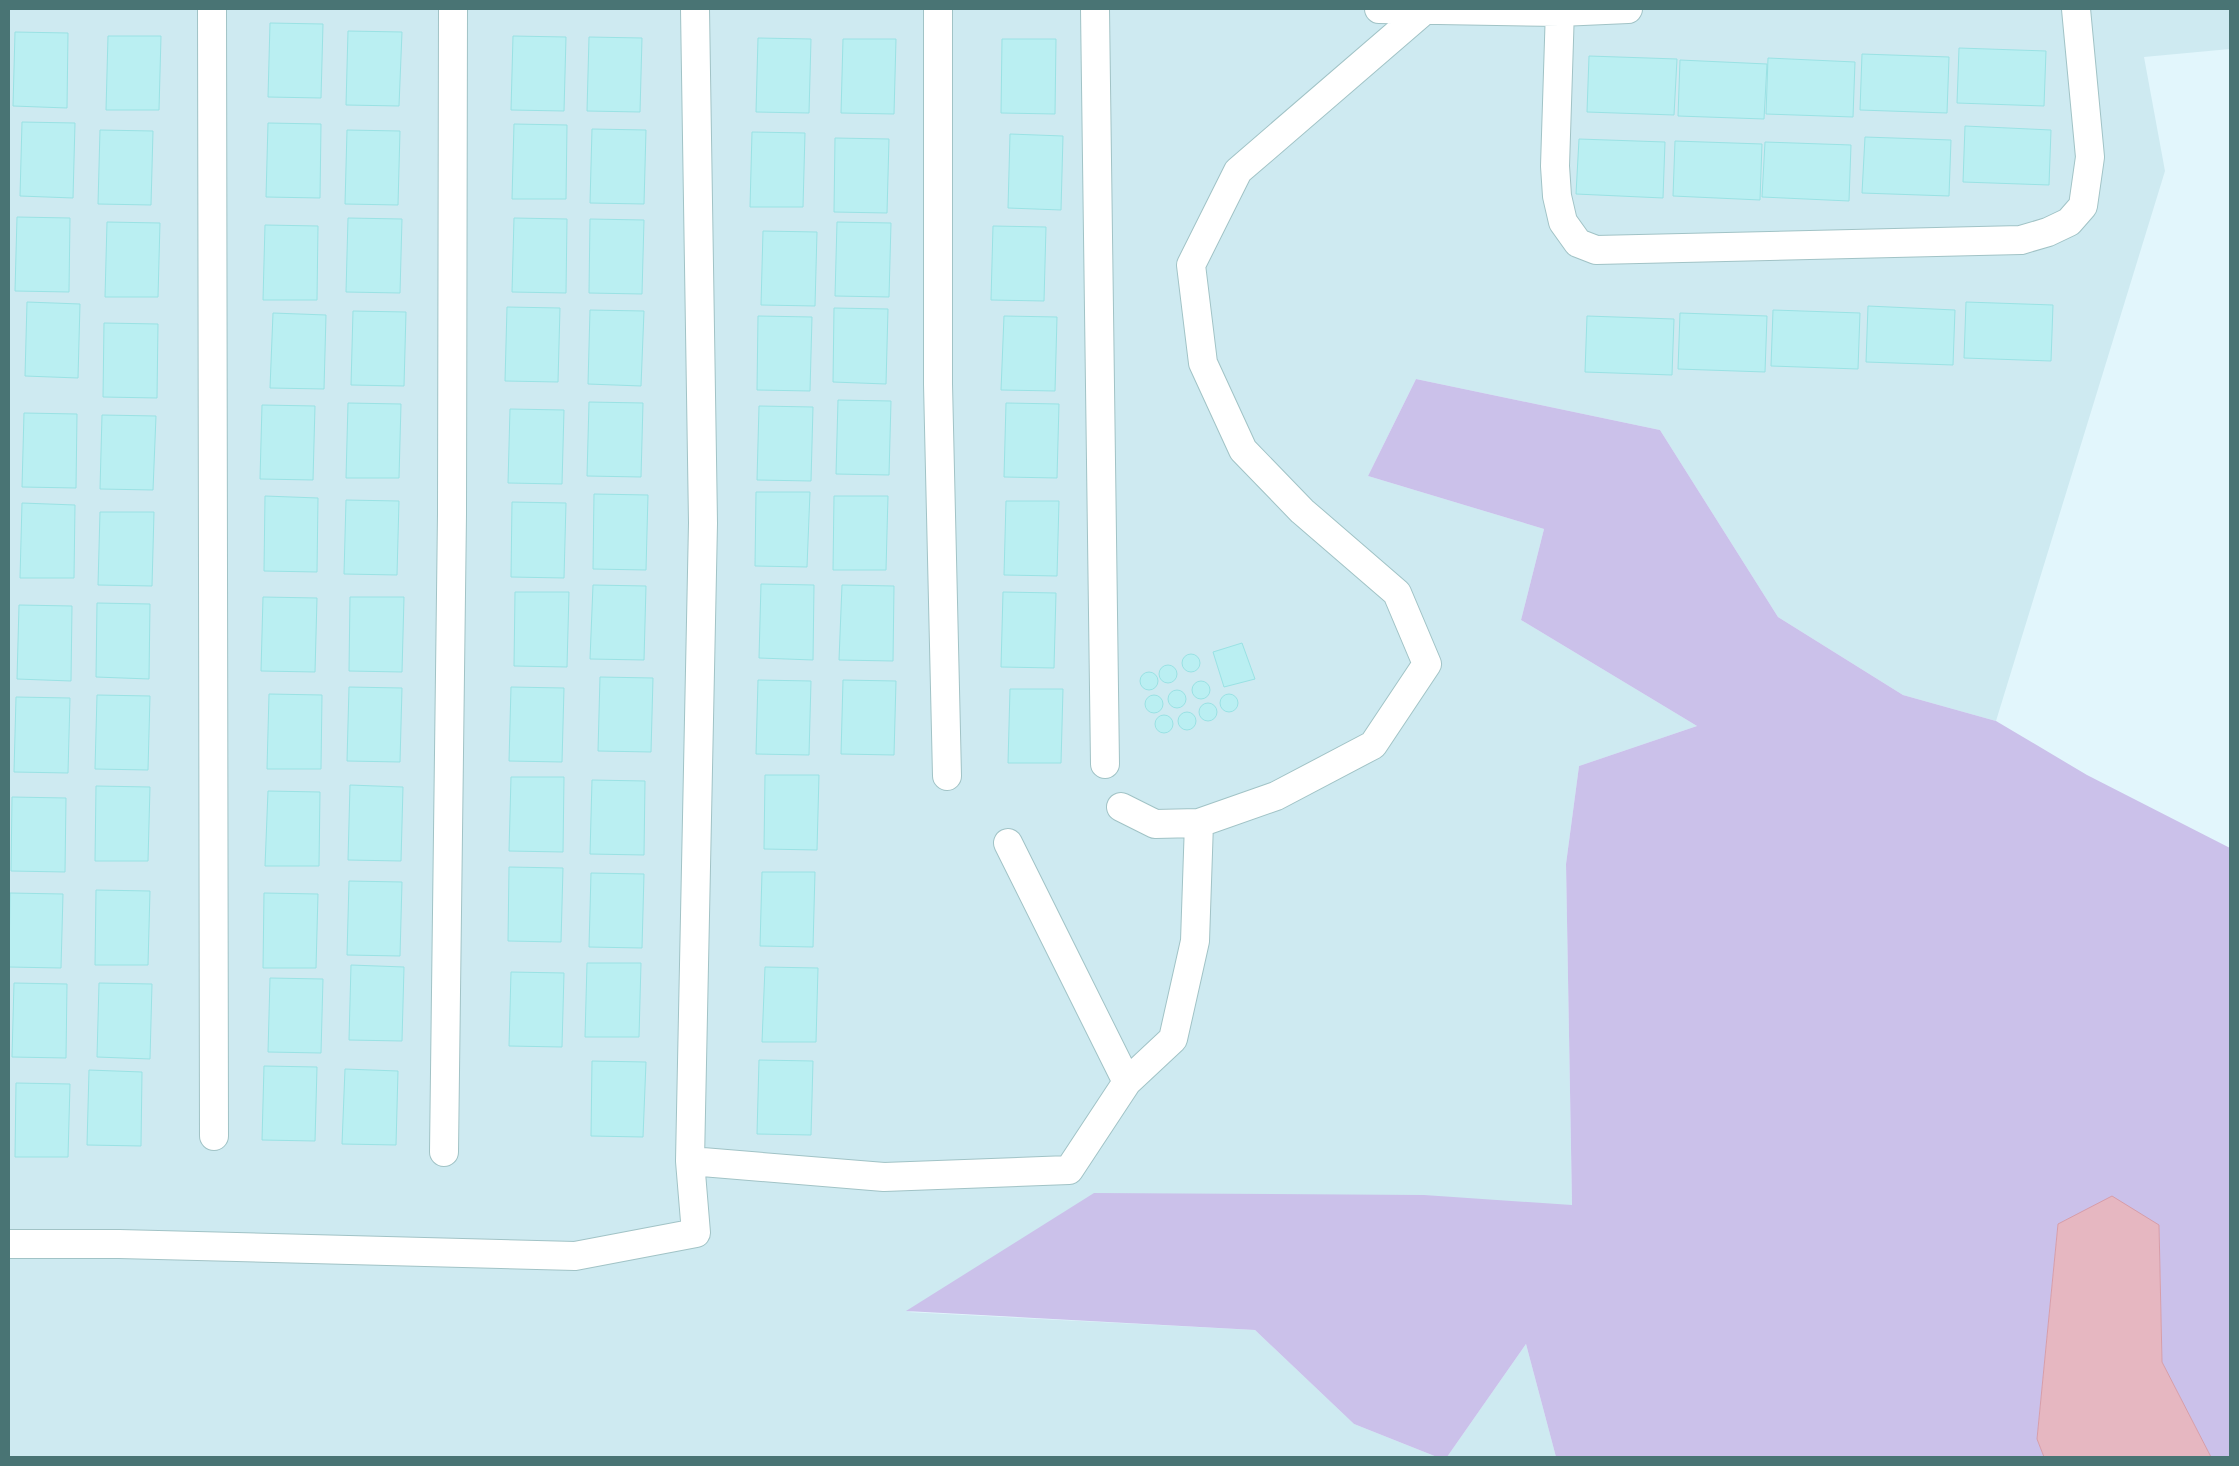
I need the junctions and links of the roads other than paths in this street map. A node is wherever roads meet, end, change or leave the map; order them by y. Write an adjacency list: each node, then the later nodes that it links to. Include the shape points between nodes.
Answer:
1 (212, 9): 17 (street)
2 (453, 9): 18 (street, via 452,514)
3 (695, 9): 19 (street, via 703,523)
4 (938, 9): 12 (street, via 938,384)
5 (1095, 9): 11 (street)
6 (1379, 9): 9 (street)
7 (1628, 9): 10 (street)
8 (2076, 9): 10 (street, via 2090,157 2083,206 2069,222 2020,240 1596,250 1578,242 1568,229 1563,222 1557,196)
9 (1426, 10): 10 (street); 14 (street, via 1238,171 1191,264 1202,363 1244,450 1302,511 1397,592 1427,664 1372,745 1276,796)
10 (1560, 10)
11 (1105, 764)
12 (947, 776)
13 (1122, 807): 14 (street, via 1155,824)
14 (1199, 823): 16 (street, via 1195,942 1173,1039)
15 (1008, 843): 16 (street)
16 (1127, 1082): 19 (street, via 1069,1170 884,1177)
17 (214, 1136)
18 (444, 1152)
19 (690, 1161): 20 (street, via 696,1233 575,1256)
20 (9, 1244)

